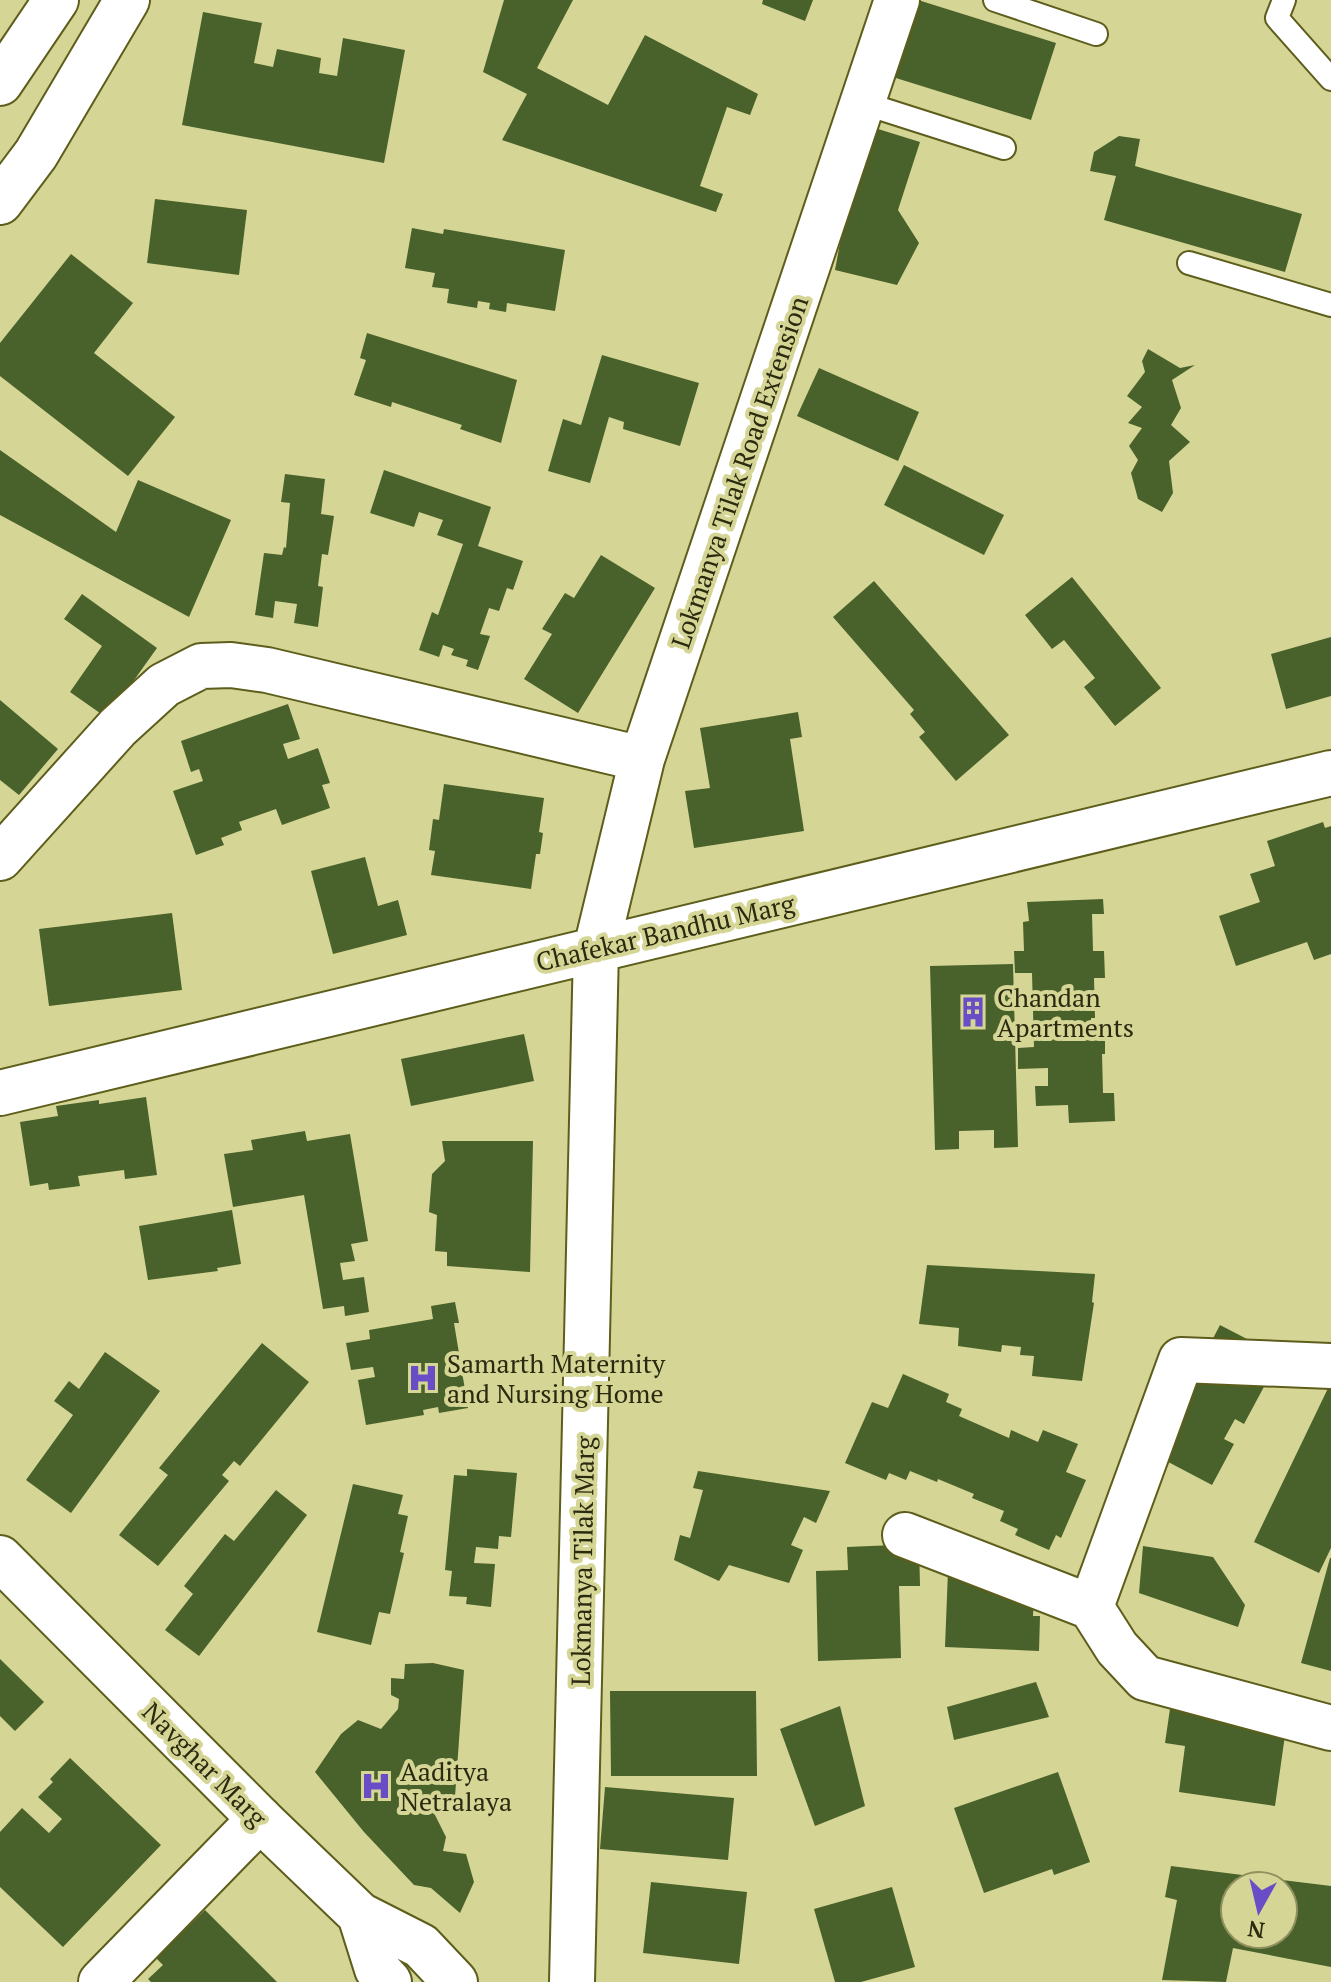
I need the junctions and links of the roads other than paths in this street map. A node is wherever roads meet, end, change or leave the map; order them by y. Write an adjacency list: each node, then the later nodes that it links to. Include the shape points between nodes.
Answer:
1 (56, 0): 8 (street)
2 (127, 0): 11 (street, via 36,154)
3 (897, 0): 9 (street, Lokmanya Tilak Road Extension)
4 (995, 0): 6 (lane)
5 (1284, 0): 7 (lane, via 1277,18)
6 (1096, 34)
7 (1331, 79)
8 (0, 83)
9 (863, 103): 10 (lane); 14 (street, Lokmanya Tilak Road Extension)
10 (1004, 148)
11 (0, 202)
12 (1189, 263): 13 (lane)
13 (1331, 305)
14 (642, 759): 16 (street, via 267,670 201,666 164,685 118,727); 17 (street, Lokmanya Tilak Road Extension)
15 (1331, 773): 17 (street, Chafekar Bandhu Marg)
16 (0, 858)
17 (596, 949): 18 (street, Chafekar Bandhu Marg); 29 (street, Lokmanya Tilak Marg)
18 (0, 1093)
19 (1331, 1366): 22 (street, via 1181,1360)
20 (905, 1535): 22 (street)
21 (0, 1558): 24 (street, Navghar Marg)
22 (1091, 1607): 23 (street, via 1117,1648 1145,1678)
23 (1331, 1728)
24 (260, 1819): 25 (street, Navghar Marg); 26 (street)
25 (360, 1915): 27 (street, Navghar Marg, via 377,1969); 28 (street, via 421,1946)
26 (101, 1982)
27 (389, 1982)
28 (455, 1982)
29 (572, 1982)

